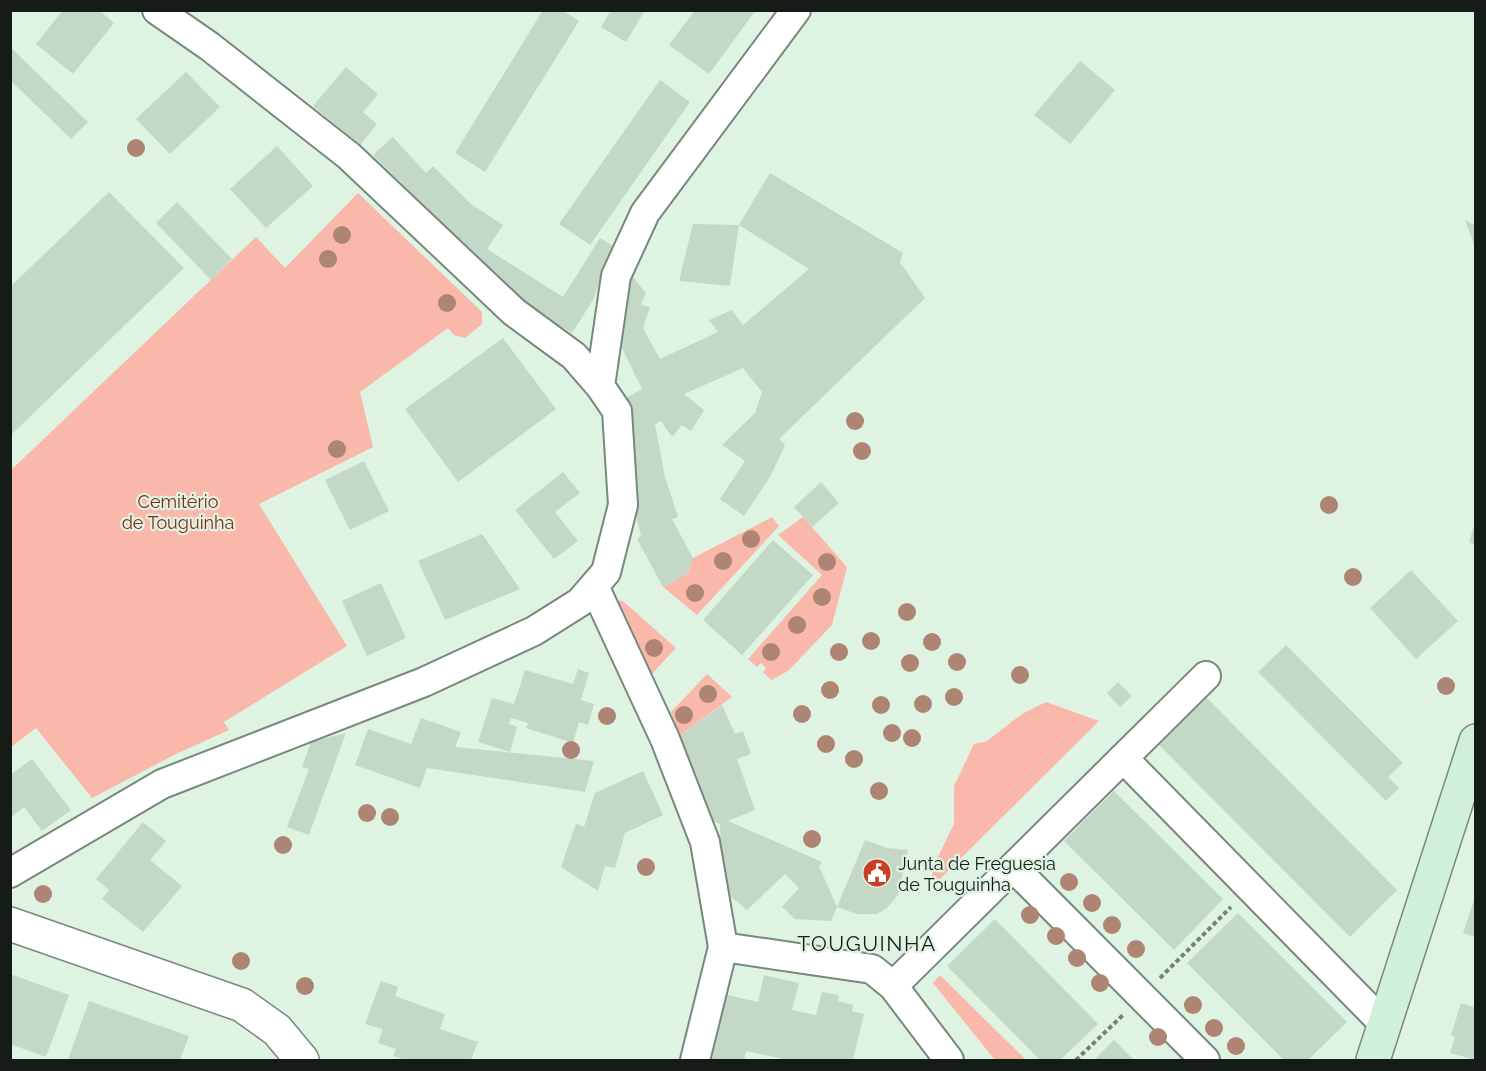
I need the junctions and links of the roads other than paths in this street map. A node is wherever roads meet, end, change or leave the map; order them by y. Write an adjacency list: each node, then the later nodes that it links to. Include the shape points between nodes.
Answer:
1 (157, 10): 3 (street, via 349,156 514,312 574,356)
2 (796, 10): 3 (street, via 645,213 616,276)
3 (600, 386): 4 (street, via 617,411 623,505 606,572)
4 (594, 586): 9 (street, via 580,602 534,631 424,682 162,784); 11 (street, via 665,739 705,842)
5 (1206, 676): 7 (street)
6 (1476, 741): 13 (main road)
7 (1123, 758): 8 (street); 13 (street)
8 (1013, 867): 12 (street); 17 (street)
9 (10, 873)
10 (10, 924): 14 (street, via 242,1005 277,1029)
11 (723, 947): 12 (street, via 872,969); 15 (street)
12 (893, 986): 16 (street)
13 (1385, 1025): 18 (main road)
14 (302, 1060)
15 (695, 1060)
16 (949, 1060)
17 (1205, 1060)
18 (1373, 1060)

